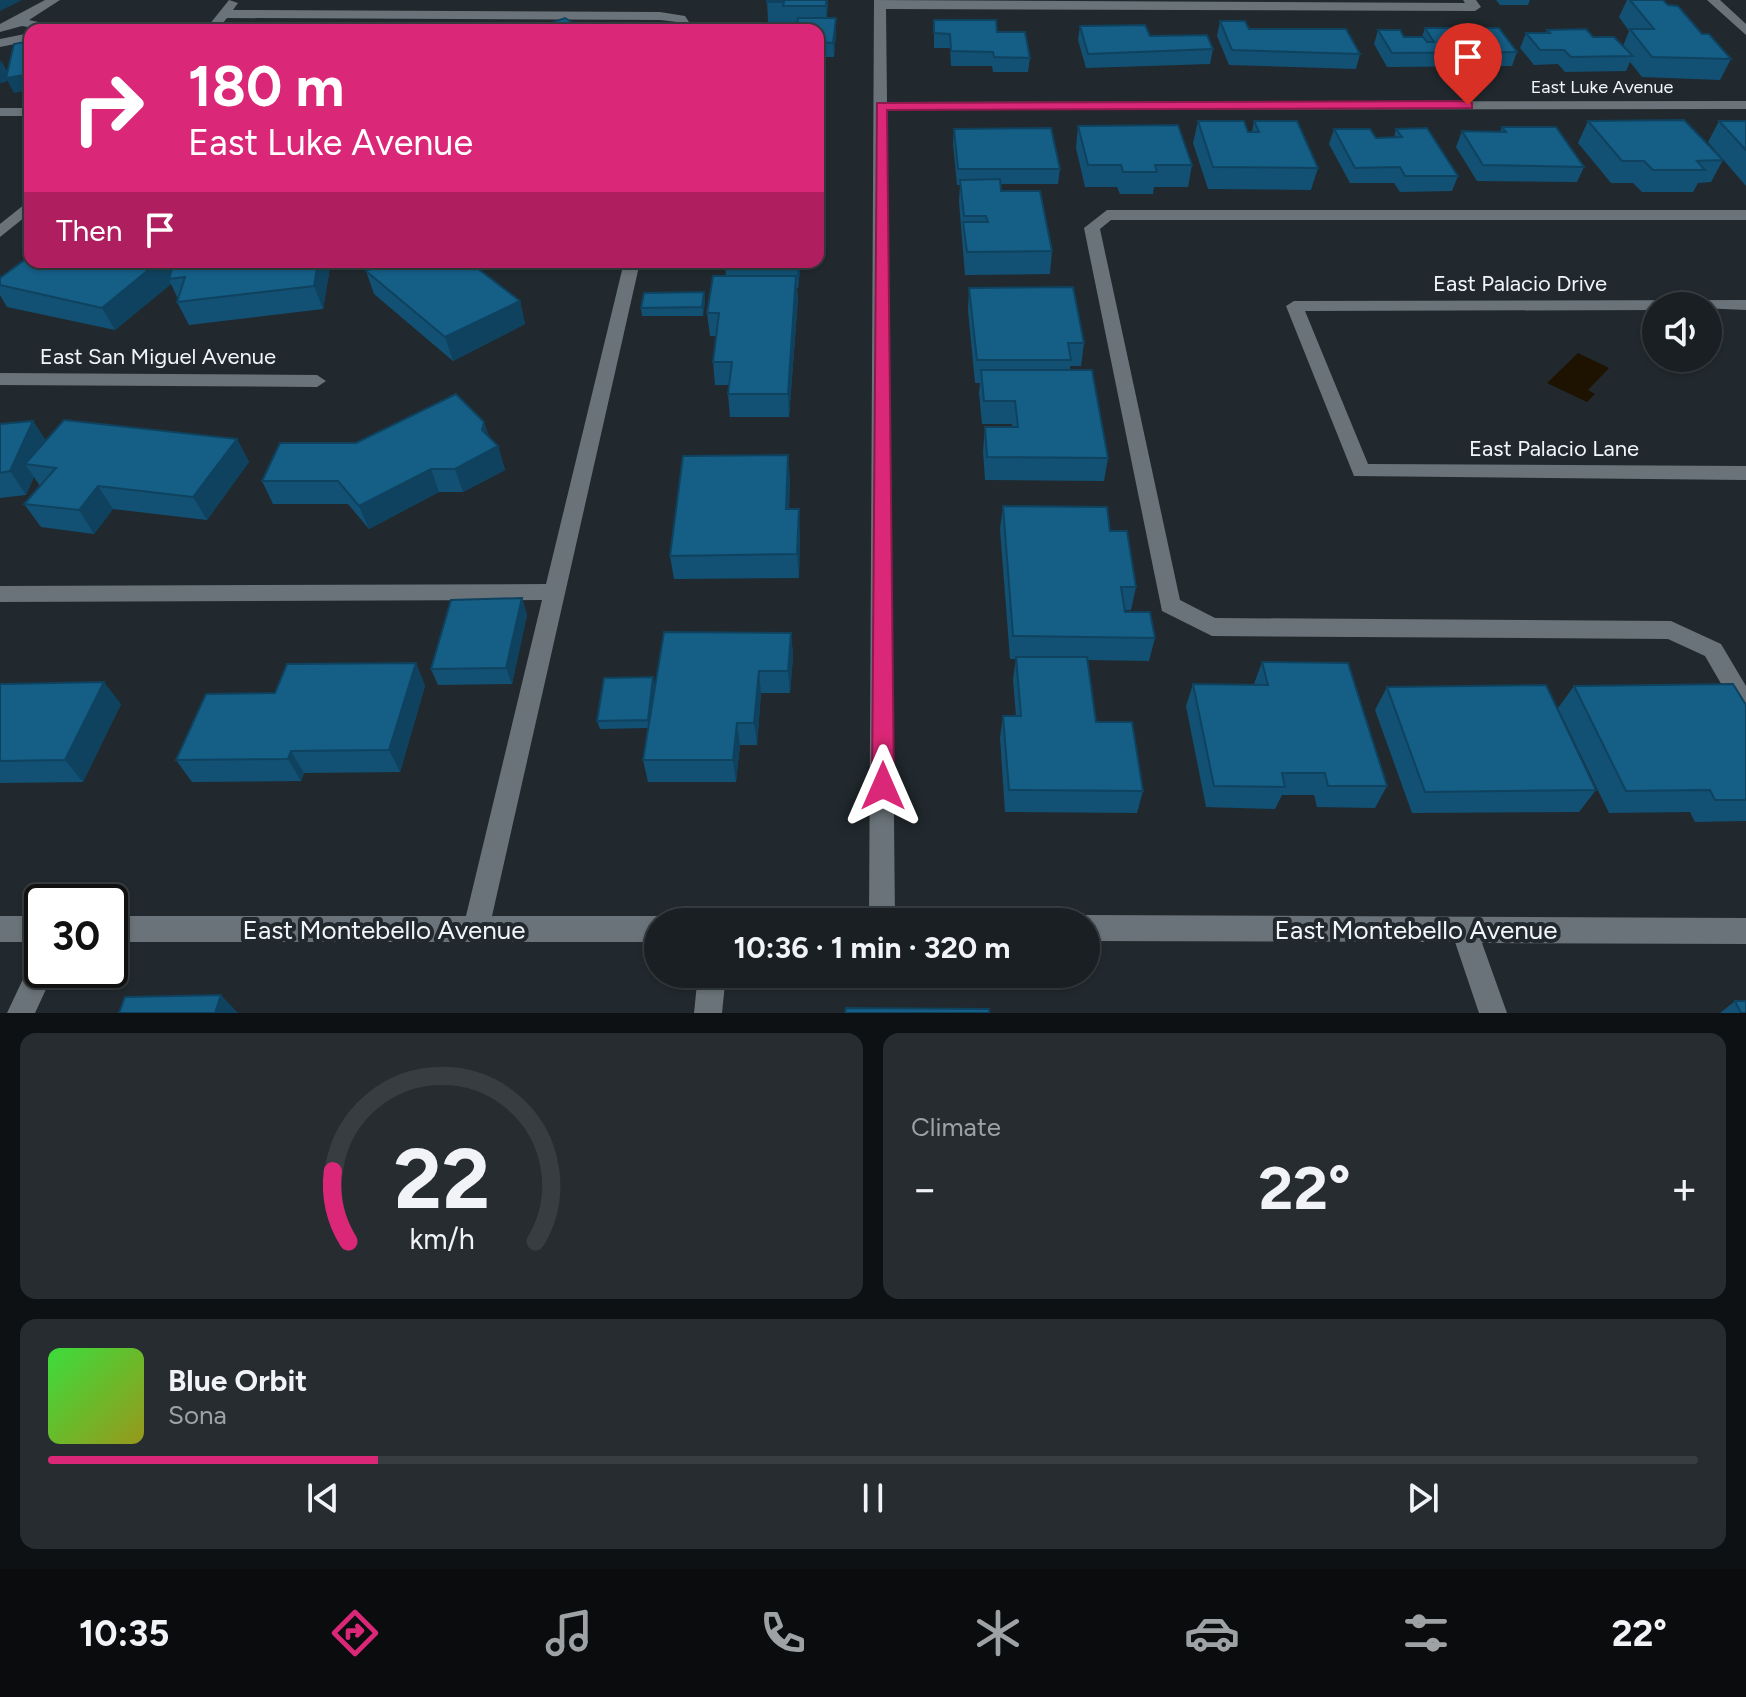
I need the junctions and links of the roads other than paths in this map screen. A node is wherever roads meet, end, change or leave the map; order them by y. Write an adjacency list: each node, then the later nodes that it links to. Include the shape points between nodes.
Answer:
1 (54, 0): 7 (street)
2 (235, 0): 6 (street)
3 (1469, 0): 5 (street, via 1475,7)
4 (1713, 0): 12 (street)
5 (880, 2): 16 (street)
6 (224, 14): 9 (street); 10 (street, via 660,16)
7 (14, 23): 8 (street); 11 (street)
8 (35, 24)
9 (216, 24)
10 (684, 24)
11 (0, 28)
12 (1746, 31)
13 (24, 38): 14 (street)
14 (0, 43)
15 (1746, 105): 16 (street, East Luke Avenue)
16 (881, 106): 32 (street)
17 (0, 112): 18 (street)
18 (24, 112)
19 (24, 210): 22 (street)
20 (1746, 215): 31 (street, via 1107,215 1092,228 1170,605 1212,627 1671,630 1713,650)
21 (24, 225): 22 (street)
22 (3, 227)
23 (631, 268): 29 (street)
24 (1746, 305): 27 (street, East Palacio Drive, via 1294,306)
25 (0, 379): 26 (street, East San Miguel Avenue)
26 (317, 381)
27 (1361, 471): 28 (street, East Palacio Lane)
28 (1746, 473)
29 (554, 592): 30 (street); 38 (street)
30 (0, 594)
31 (1746, 706)
32 (882, 908)
33 (1100, 928): 39 (street, East Montebello Avenue)
34 (0, 929): 35 (street)
35 (24, 929)
36 (128, 929): 38 (street, East Montebello Avenue)
37 (644, 929): 38 (street, East Montebello Avenue)
38 (476, 930)
39 (1464, 930): 40 (street, East Montebello Avenue); 45 (street)
40 (1746, 931)
41 (33, 988): 43 (street)
42 (711, 988): 44 (street)
43 (21, 1013)
44 (708, 1013)
45 (1493, 1013)

